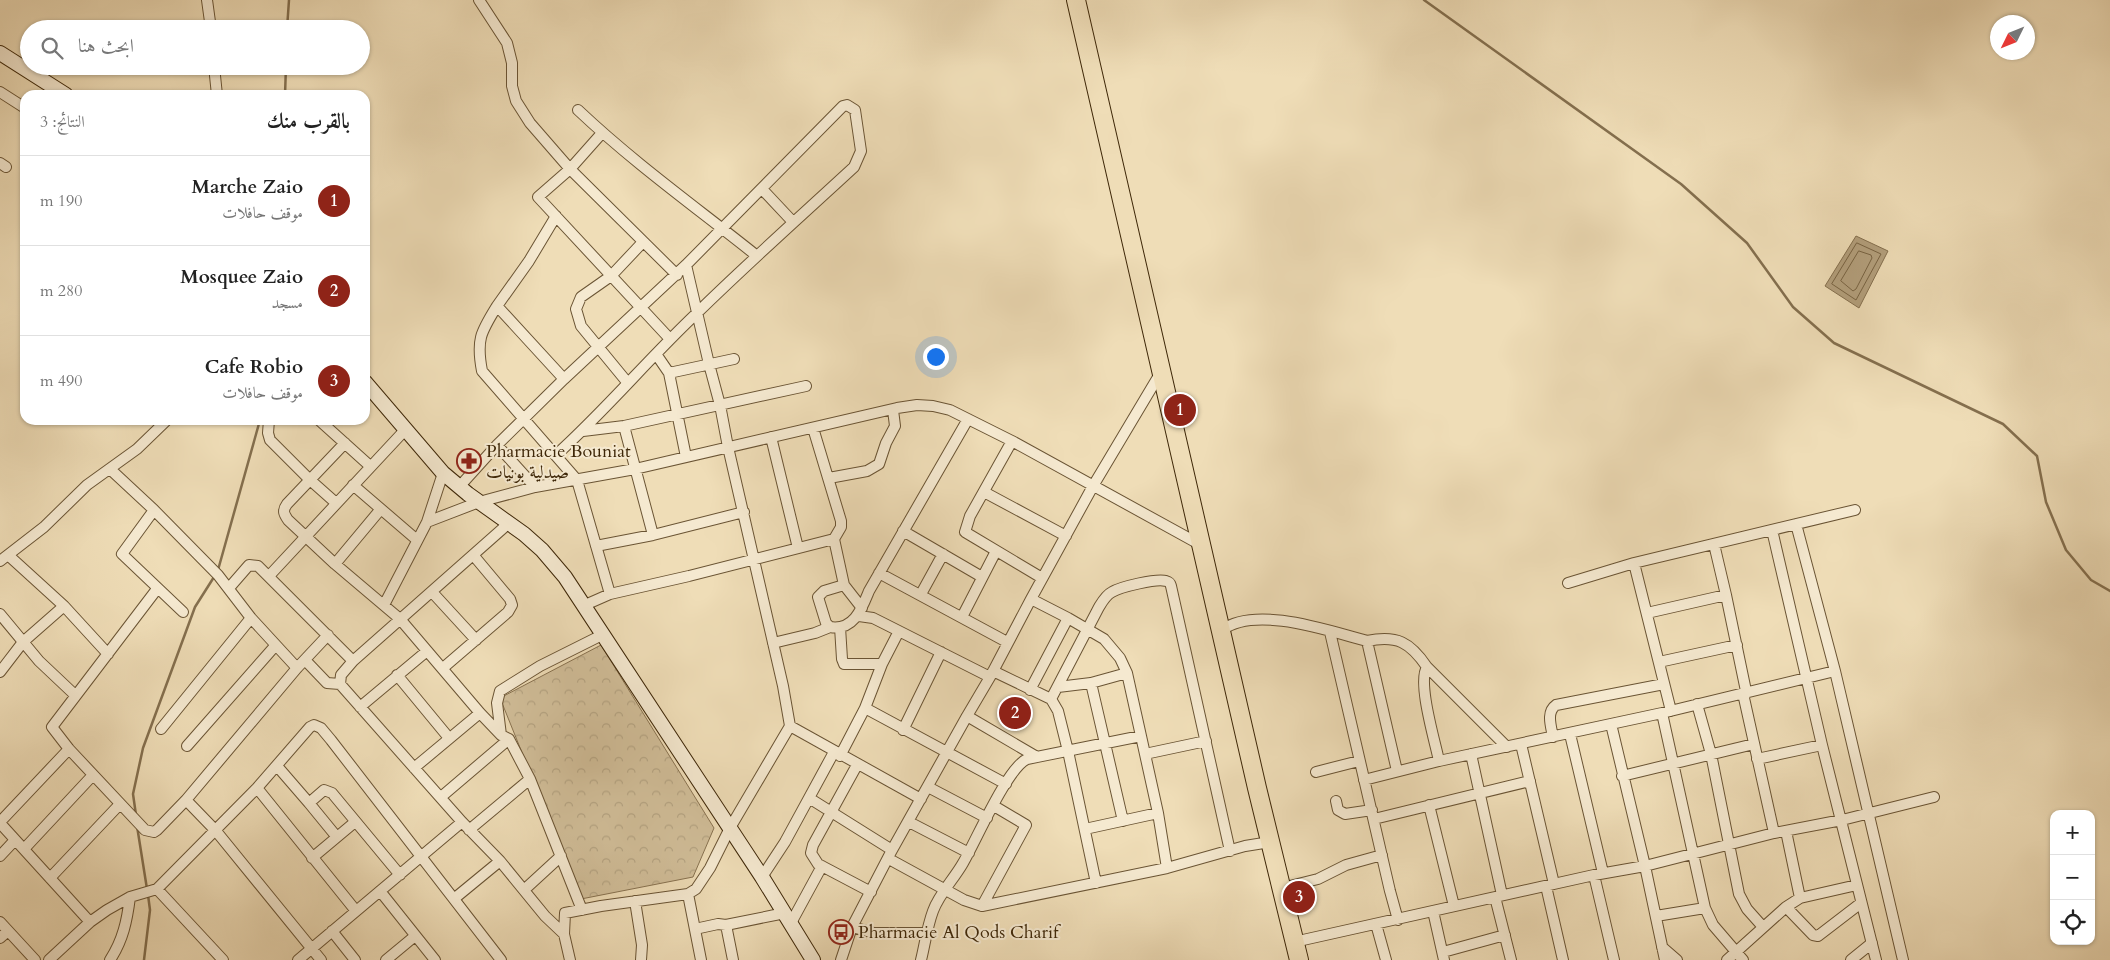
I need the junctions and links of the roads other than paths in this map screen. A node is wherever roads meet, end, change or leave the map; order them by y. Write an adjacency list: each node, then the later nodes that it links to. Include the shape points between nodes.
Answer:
1 (207, 0): 4 (street)
2 (479, 0): 15 (street, via 507,43 516,101 530,123)
3 (1076, 0): 33 (highway)
4 (210, 20)
5 (0, 53): 6 (street)
6 (20, 66)
7 (35, 75): 9 (street)
8 (215, 75): 10 (street)
9 (58, 90)
10 (216, 90)
11 (0, 92): 12 (street)
12 (20, 105)
13 (578, 110): 14 (street)
14 (602, 133): 15 (street); 19 (street)
15 (570, 169): 17 (street, via 538,197); 20 (street)
16 (762, 189): 18 (street); 18 (street, via 843,106 852,106 861,151 858,160); 19 (street)
17 (556, 216): 24 (street); 25 (street)
18 (793, 222): 21 (street)
19 (722, 229): 21 (street); 22 (street)
20 (643, 242): 23 (street); 24 (street)
21 (757, 256): 27 (street)
22 (686, 265): 23 (street); 27 (street)
23 (677, 275): 26 (street)
24 (611, 276): 26 (street); 29 (street, via 581,297 576,309 581,326)
25 (497, 306): 35 (street); 42 (street, via 480,335 482,370)
26 (642, 309): 28 (street); 29 (street)
27 (697, 312): 28 (street); 32 (street)
28 (670, 339): 30 (street)
29 (598, 347): 35 (street); 36 (street)
30 (656, 354): 34 (street); 36 (street)
31 (734, 359): 32 (street)
32 (709, 364): 34 (street); 39 (street)
33 (1162, 372): 66 (street); 87 (highway)
34 (669, 373): 41 (street)
35 (564, 380): 42 (street)
36 (627, 382): 50 (street)
37 (806, 386): 39 (street)
38 (370, 388): 49 (street)
39 (720, 405): 41 (street); 55 (street)
40 (893, 410): 43 (street, via 917,405 933,406); 48 (street); 62 (street, via 895,426 879,464 868,471)
41 (677, 414): 47 (street); 57 (street)
42 (524, 418): 54 (street); 56 (street)
43 (968, 419): 52 (street); 80 (street)
44 (162, 425): 59 (street, via 137,450)
45 (269, 425): 63 (street, via 270,440)
46 (325, 425): 53 (street)
47 (624, 426): 50 (street); 60 (street)
48 (813, 428): 51 (street); 62 (street)
49 (405, 430): 58 (street); 61 (street)
50 (582, 431): 56 (street)
51 (771, 437): 55 (street); 89 (street)
52 (1012, 441): 66 (street); 69 (street)
53 (345, 443): 58 (street); 63 (street)
54 (497, 445): 67 (street); 68 (street)
55 (728, 447): 57 (street); 75 (street)
56 (556, 455): 64 (street)
57 (686, 457): 60 (street)
58 (370, 466): 65 (street)
59 (110, 469): 72 (street); 93 (street, via 87,485 40,531)
60 (635, 469): 64 (street); 81 (street)
61 (443, 473): 67 (street); 76 (street)
62 (829, 478): 84 (street, via 841,521)
63 (309, 479): 71 (street); 82 (street, via 283,509 288,520)
64 (577, 480): 68 (street); 88 (street)
65 (353, 485): 71 (street); 73 (street)
66 (1093, 486): 83 (street); 87 (street)
67 (459, 487): 70 (street)
68 (535, 487): 70 (street)
69 (984, 492): 83 (street); 90 (street, via 964,532)
70 (479, 502): 76 (street); 77 (street)
71 (336, 503): 82 (street)
72 (154, 510): 103 (street); 104 (street, via 122,554)
73 (380, 510): 85 (street); 96 (street)
74 (1855, 510): 78 (street)
75 (744, 512): 81 (street); 94 (street)
76 (427, 522): 85 (street)
77 (510, 523): 92 (street); 110 (street, via 542,550)
78 (1796, 524): 79 (street); 145 (street)
79 (1772, 530): 86 (street); 150 (street)
80 (904, 531): 91 (street); 97 (street)
81 (653, 535): 88 (street)
82 (306, 536): 96 (street); 98 (street)
83 (1066, 536): 100 (street)
84 (834, 539): 89 (street); 102 (street)
85 (417, 540): 112 (street)
86 (1714, 544): 95 (street); 108 (street)
87 (1202, 545): 123 (highway)
88 (596, 546): 106 (street)
89 (798, 548): 94 (street)
90 (996, 551): 99 (street); 100 (street)
91 (943, 554): 99 (street); 107 (street)
92 (474, 556): 105 (street); 128 (street, via 512,605)
93 (4, 558): 111 (street)
94 (753, 559): 106 (street); 132 (street)
95 (1634, 563): 101 (street); 115 (street)
96 (335, 564): 112 (street)
97 (879, 573): 107 (street); 114 (street)
98 (269, 576): 103 (street, via 252,564); 126 (street)
99 (982, 577): 117 (street)
100 (1042, 578): 109 (street)
101 (1568, 583)
102 (844, 585): 114 (street); 121 (street, via 824,591 818,597 826,622)
103 (229, 588): 118 (street)
104 (157, 589): 113 (street); 137 (street)
105 (432, 592): 120 (street); 128 (street)
106 (610, 594): 110 (street)
107 (921, 594): 117 (street)
108 (1726, 595): 115 (street); 133 (street)
109 (1030, 599): 119 (street); 131 (street)
110 (585, 605): 127 (street)
111 (64, 606): 130 (street); 137 (street)
112 (384, 606): 120 (street)
113 (183, 612)
114 (860, 612): 121 (street); 124 (street)
115 (1647, 613): 140 (street)
116 (0, 614): 130 (street)
117 (962, 616): 131 (street)
118 (251, 618): 134 (street); 167 (street)
119 (1068, 618): 122 (street); 155 (street)
120 (400, 619): 135 (street); 139 (street)
121 (835, 627): 132 (street); 141 (street, via 844,664)
122 (1087, 629): 147 (street, via 1110,645); 154 (street); 174 (street, via 1112,592 1146,582 1162,580 1170,584)
123 (1222, 630): 125 (street, via 1228,625 1267,618); 235 (highway)
124 (899, 631): 136 (street); 141 (street)
125 (1330, 632): 129 (street); 190 (street)
126 (328, 635): 138 (street); 139 (street)
127 (602, 635): 171 (street, via 540,666 500,691 497,703); 228 (street)
128 (476, 640): 144 (street)
129 (1367, 641): 142 (street, via 1398,640 1413,649); 196 (street)
130 (23, 642): 146 (street); 157 (street)
131 (1008, 642): 148 (street)
132 (773, 643): 166 (street)
133 (1737, 645): 140 (street); 156 (street)
134 (275, 646): 143 (street); 179 (street)
135 (427, 651): 144 (street); 149 (street)
136 (941, 652): 148 (street); 168 (street)
137 (108, 654): 157 (street)
138 (305, 660): 143 (street); 152 (street, via 327,683)
139 (353, 661): 152 (street, via 341,675)
140 (1659, 662): 153 (street)
141 (882, 664): 161 (street)
142 (1427, 667): 180 (street); 191 (street, via 1423,678)
143 (297, 668): 211 (street)
144 (443, 668): 163 (street)
145 (1835, 671): 150 (street); 218 (street)
146 (0, 672)
147 (1127, 673): 151 (street); 170 (street)
148 (992, 674): 155 (street); 164 (street)
149 (397, 676): 160 (street); 173 (street)
150 (1807, 678): 156 (street); 178 (street)
151 (1091, 683): 154 (street); 175 (street)
152 (340, 684): 160 (street)
153 (1664, 684): 162 (street); 172 (street, via 1556,705 1550,709)
154 (1058, 687): 158 (street)
155 (1030, 690): 158 (street)
156 (1746, 691): 159 (street); 177 (street, via 1744,698)
157 (75, 695): 181 (street, via 52,727)
158 (1051, 699): 182 (street, via 1058,710)
159 (1697, 704): 162 (street); 187 (street)
160 (360, 707): 195 (street)
161 (865, 708): 168 (street); 184 (street)
162 (1667, 712): 165 (street); 192 (street)
163 (480, 714): 171 (street); 173 (street)
164 (967, 716): 183 (street); 188 (street)
165 (1611, 724): 169 (street); 199 (street)
166 (790, 726): 184 (street); 228 (street)
167 (161, 729)
168 (903, 730): 183 (street)
169 (1570, 734): 172 (street); 251 (street)
170 (1141, 736): 175 (street); 185 (street)
171 (505, 737): 200 (street); 207 (street)
172 (1553, 737): 176 (street)
173 (449, 738): 195 (street)
174 (1206, 741): 185 (street); 238 (street)
175 (1104, 744): 182 (street); 226 (street)
176 (1521, 744): 180 (street); 202 (street)
177 (1754, 744): 187 (street); 189 (street)
178 (1822, 745): 189 (street); 222 (street)
179 (187, 746)
180 (1506, 747): 186 (street)
181 (69, 749): 198 (street); 223 (street)
182 (1068, 752): 188 (street); 229 (street)
183 (947, 753): 203 (street); 204 (street)
184 (837, 754): 193 (street); 209 (street)
185 (1145, 754): 219 (street)
186 (1471, 754): 191 (street); 206 (street)
187 (1711, 754): 192 (street); 236 (street)
188 (1037, 756): 203 (street, via 1021,762)
189 (1757, 759): 232 (street)
190 (1359, 761): 197 (street); 201 (street)
191 (1439, 761): 196 (street)
192 (1674, 764): 199 (street); 240 (street)
193 (857, 765): 210 (street); 217 (street)
194 (278, 766): 205 (street); 213 (street); 245 (street, via 310,727 318,726)
195 (414, 768): 207 (street)
196 (1397, 771): 201 (street)
197 (1316, 772)
198 (93, 776): 214 (street); 237 (street)
199 (1622, 776): 249 (street)
200 (530, 779): 227 (street); 243 (street)
201 (1364, 780): 220 (street)
202 (1530, 782): 206 (street); 256 (street)
203 (1006, 784): 216 (street)
204 (928, 787): 210 (street); 221 (street)
205 (257, 788): 230 (street); 246 (street)
206 (1478, 793): 215 (street); 265 (street)
207 (441, 797): 227 (street)
208 (1934, 797): 218 (street)
209 (809, 798): 217 (street); 253 (street)
210 (921, 799): 225 (street)
211 (186, 800): 214 (street, via 154,832 145,830); 230 (street)
212 (1336, 801): 220 (street, via 1338,810 1345,814)
213 (310, 803): 224 (street, via 328,790); 233 (street)
214 (120, 804): 254 (street)
215 (1429, 805): 220 (street); 272 (street)
216 (994, 806): 221 (street); 271 (street, via 1026,826)
217 (830, 813): 241 (street); 248 (street, via 811,853)
218 (1868, 813): 222 (street); 331 (street)
219 (1158, 814): 226 (street); 250 (street)
220 (1373, 814): 244 (street)
221 (987, 818): 239 (street)
222 (1842, 820): 231 (street); 257 (street)
223 (0, 822): 234 (street)
224 (355, 822): 233 (street); 252 (street)
225 (909, 822): 239 (street); 241 (street)
226 (1123, 822): 229 (street)
227 (465, 826): 245 (street); 247 (street)
228 (730, 828): 253 (street); 264 (street, via 703,880)
229 (1084, 829): 255 (street)
230 (216, 831): 259 (street); 300 (street)
231 (1786, 831): 232 (street); 268 (street)
232 (1774, 833): 236 (street)
233 (336, 836): 246 (street)
234 (16, 840): 237 (street); 242 (street)
235 (1270, 842): 238 (street); 258 (highway)
236 (1730, 844): 240 (street); 288 (street, via 1742,902)
237 (24, 849): 254 (street)
238 (1230, 851): 250 (street)
239 (969, 853): 261 (street)
240 (1694, 853): 249 (street); 274 (street)
241 (891, 855): 261 (street); 263 (street)
242 (0, 856)
243 (561, 856): 260 (street); 275 (street)
244 (1382, 856): 258 (street); 282 (street)
245 (422, 857): 252 (street); 267 (street)
246 (312, 858): 276 (street)
247 (500, 861): 260 (street); 267 (street)
248 (822, 866): 263 (street); 281 (street)
249 (1645, 866): 251 (street); 280 (street)
250 (1167, 868): 255 (street)
251 (1599, 874): 256 (street); 324 (street)
252 (400, 875): 262 (street)
253 (762, 877): 281 (street)
254 (50, 878): 284 (street)
255 (1096, 883): 271 (street)
256 (1550, 885): 265 (street); 323 (street)
257 (1857, 885): 268 (street); 270 (street)
258 (1282, 888): 297 (highway)
259 (151, 890): 266 (street); 307 (street)
260 (524, 890): 279 (street)
261 (946, 890): 271 (street); 292 (street, via 932,912)
262 (380, 891): 276 (street); 295 (street)
263 (871, 892): 287 (street)
264 (688, 894): 269 (street); 289 (street)
265 (1499, 896): 272 (street); 294 (street)
266 (130, 897): 284 (street); 306 (street, via 126,925)
267 (455, 898): 303 (street)
268 (1800, 898): 273 (street)
269 (635, 901): 275 (street); 314 (street, via 642,945)
270 (1861, 903): 273 (street, via 1818,936 1813,935); 298 (street)
271 (982, 906)
272 (1454, 906): 277 (street)
273 (1786, 907): 288 (street)
274 (1705, 908): 280 (street); 301 (street, via 1709,920)
275 (582, 910): 278 (street)
276 (356, 911): 291 (street)
277 (1433, 911): 282 (street); 302 (street)
278 (565, 913): 279 (street); 293 (street)
279 (545, 916): 293 (street)
280 (1656, 916): 299 (street)
281 (788, 918): 286 (street); 317 (street)
282 (1398, 920): 285 (street)
283 (0, 922): 290 (street)
284 (90, 922): 305 (street)
285 (1376, 924): 297 (street); 321 (street)
286 (726, 925): 289 (street); 316 (street)
287 (852, 927): 292 (street, via 874,933); 318 (street)
288 (1763, 927): 301 (street)
289 (695, 929): 315 (street)
290 (8, 930): 296 (street); 304 (street)
291 (332, 931): 300 (street); 310 (street)
292 (928, 933): 319 (street)
293 (564, 934): 313 (street)
294 (1505, 935): 302 (street); 322 (street)
295 (415, 936): 311 (street); 312 (street)
296 (0, 938)
297 (1294, 942): 320 (highway)
298 (1872, 943): 329 (street); 330 (street)
299 (1662, 947): 325 (street); 326 (street)
300 (311, 949): 308 (street); 309 (street)
301 (1736, 951): 327 (street); 328 (street)
302 (1444, 956)
303 (497, 959)
304 (35, 960)
305 (49, 960)
306 (110, 960)
307 (223, 960)
308 (298, 960)
309 (321, 960)
310 (355, 960)
311 (386, 960)
312 (435, 960)
313 (570, 960)
314 (641, 960)
315 (701, 960)
316 (733, 960)
317 (813, 960)
318 (841, 960)
319 (921, 960)
320 (1299, 960)
321 (1386, 960)
322 (1511, 960)
323 (1563, 960)
324 (1614, 960)
325 (1665, 960)
326 (1677, 960)
327 (1727, 960)
328 (1743, 960)
329 (1851, 960)
330 (1876, 960)
331 (1903, 960)

